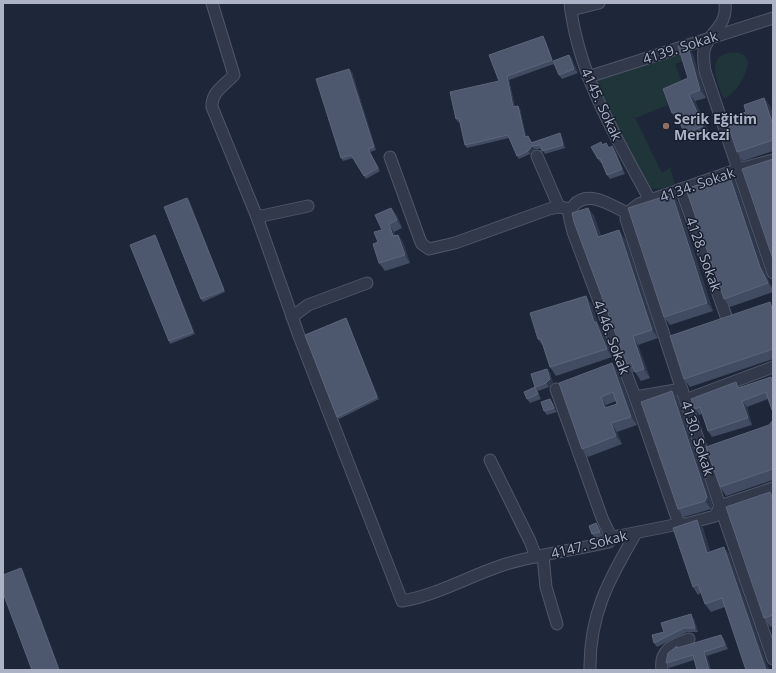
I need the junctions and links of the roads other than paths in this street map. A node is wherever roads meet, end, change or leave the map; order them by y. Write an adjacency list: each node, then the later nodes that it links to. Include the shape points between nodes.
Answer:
1 (212, 3): 17 (street, via 234,75 217,90 211,100 212,107)
2 (599, 3): 4 (street)
3 (725, 3): 6 (street, via 725,15)
4 (570, 7): 7 (street, 4145. Sokak, via 575,35)
5 (773, 18): 6 (street, 4139. Sokak)
6 (714, 34): 7 (street, 4139. Sokak); 11 (street, via 704,51 705,71)
7 (588, 77): 13 (street, 4145. Sokak)
8 (537, 156): 15 (street, 4146. Sokak)
9 (390, 157): 15 (street, via 420,240 429,249 455,243 526,216)
10 (773, 160): 11 (street, 4134. Sokak)
11 (739, 170): 12 (street, 4134. Sokak); 18 (street)
12 (681, 190): 13 (street, 4134. Sokak); 22 (street, 4128. Sokak)
13 (650, 200): 16 (street, 4134. Sokak, via 634,207)
14 (308, 206): 17 (street)
15 (565, 208): 16 (street, via 591,198 599,199); 29 (street, 4146. Sokak)
16 (626, 214): 25 (street, 4130. Sokak, via 627,224)
17 (256, 217): 21 (street)
18 (773, 273)
19 (367, 283): 21 (street, via 308,305)
20 (740, 314): 22 (street)
21 (292, 317): 37 (street, 4147. Sokak, via 402,601 418,598 508,564)
22 (726, 319): 23 (street)
23 (713, 324)
24 (679, 336): 25 (street)
25 (666, 340): 28 (street, 4130. Sokak)
26 (773, 367): 30 (street)
27 (556, 389): 36 (street, via 602,518)
28 (682, 389): 29 (street); 30 (street, 4130. Sokak)
29 (635, 397): 34 (street, 4146. Sokak)
30 (685, 400): 33 (street, 4130. Sokak, via 706,451)
31 (490, 460): 37 (street)
32 (773, 488): 33 (street, 4147. Sokak)
33 (720, 506): 34 (street, 4147. Sokak, via 715,516); 39 (street, 4130. Sokak)
34 (679, 524): 35 (street, 4147. Sokak)
35 (636, 533): 36 (street, 4147. Sokak); 42 (street, via 610,577 596,613 589,659)
36 (613, 537): 37 (street, 4147. Sokak, via 608,542)
37 (539, 557): 38 (street)
38 (557, 624)
39 (769, 637): 41 (street, 4130. Sokak)
40 (689, 639): 43 (street, via 671,646 664,652 661,660)
41 (773, 659)
42 (590, 670)
43 (662, 670)

